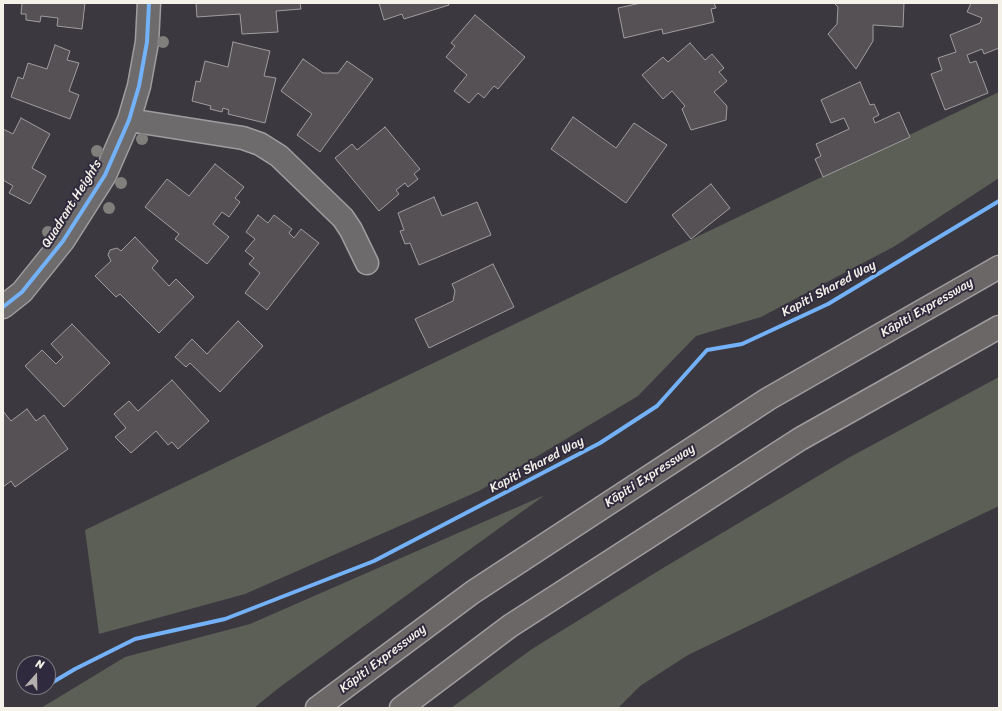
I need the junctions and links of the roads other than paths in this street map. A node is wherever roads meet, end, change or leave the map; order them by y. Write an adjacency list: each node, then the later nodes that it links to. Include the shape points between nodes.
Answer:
1 (149, 3): 2 (street, Quadrant Heights, via 147,42 139,86)
2 (129, 120): 3 (street, via 243,138 260,144 278,156 343,218); 5 (street, Quadrant Heights, via 105,175 63,241 22,292)
3 (367, 263)
4 (999, 267): 7 (highway, Kāpiti Expressway, via 768,399 473,592)
5 (3, 307)
6 (999, 327): 8 (highway, via 794,443 510,626)
7 (317, 708)
8 (400, 708)

